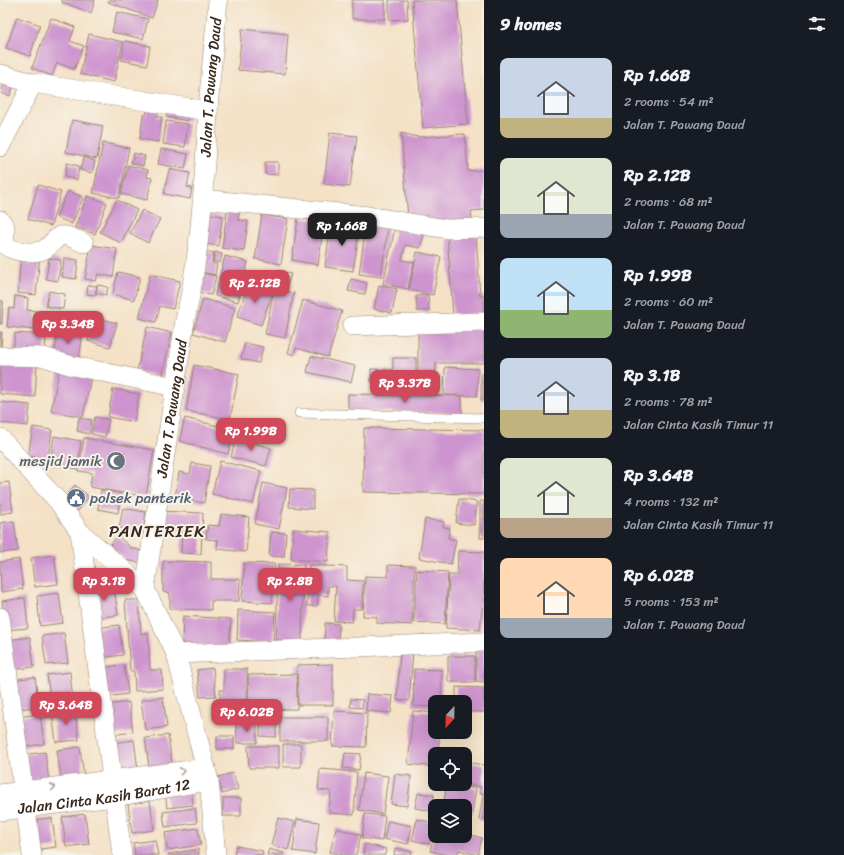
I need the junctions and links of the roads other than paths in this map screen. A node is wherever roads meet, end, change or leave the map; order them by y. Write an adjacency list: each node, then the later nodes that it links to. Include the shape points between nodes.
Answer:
1 (218, 0): 4 (street, Jalan T. Pawang Daud)
2 (0, 74): 3 (street)
3 (33, 83): 4 (street); 5 (street)
4 (208, 111): 6 (street, Jalan T. Pawang Daud)
5 (0, 147)
6 (203, 199): 8 (street, via 368,216 447,229); 13 (street, Jalan T. Pawang Daud)
7 (0, 220): 9 (street, via 5,227 4,244 9,248 20,251 43,250 60,236)
8 (484, 228)
9 (84, 243)
10 (484, 322): 11 (street)
11 (352, 326)
12 (0, 356): 13 (street, via 44,357 69,365)
13 (176, 388): 18 (street, Jalan T. Pawang Daud)
14 (299, 413): 15 (lane)
15 (484, 418)
16 (0, 438): 17 (street, via 58,501)
17 (80, 532): 18 (street); 23 (street)
18 (145, 589): 21 (street)
19 (0, 617): 25 (street)
20 (484, 642): 21 (street)
21 (176, 654): 22 (street)
22 (207, 775): 23 (street, Jalan Cinta Kasih Barat 12); 29 (street)
23 (113, 788): 25 (street, Jalan Cinta Kasih Barat 12); 28 (street)
24 (0, 794): 25 (street)
25 (24, 799): 26 (street, Jalan Cinta Kasih Barat 12); 27 (street)
26 (0, 811)
27 (32, 855)
28 (122, 855)
29 (216, 855)

